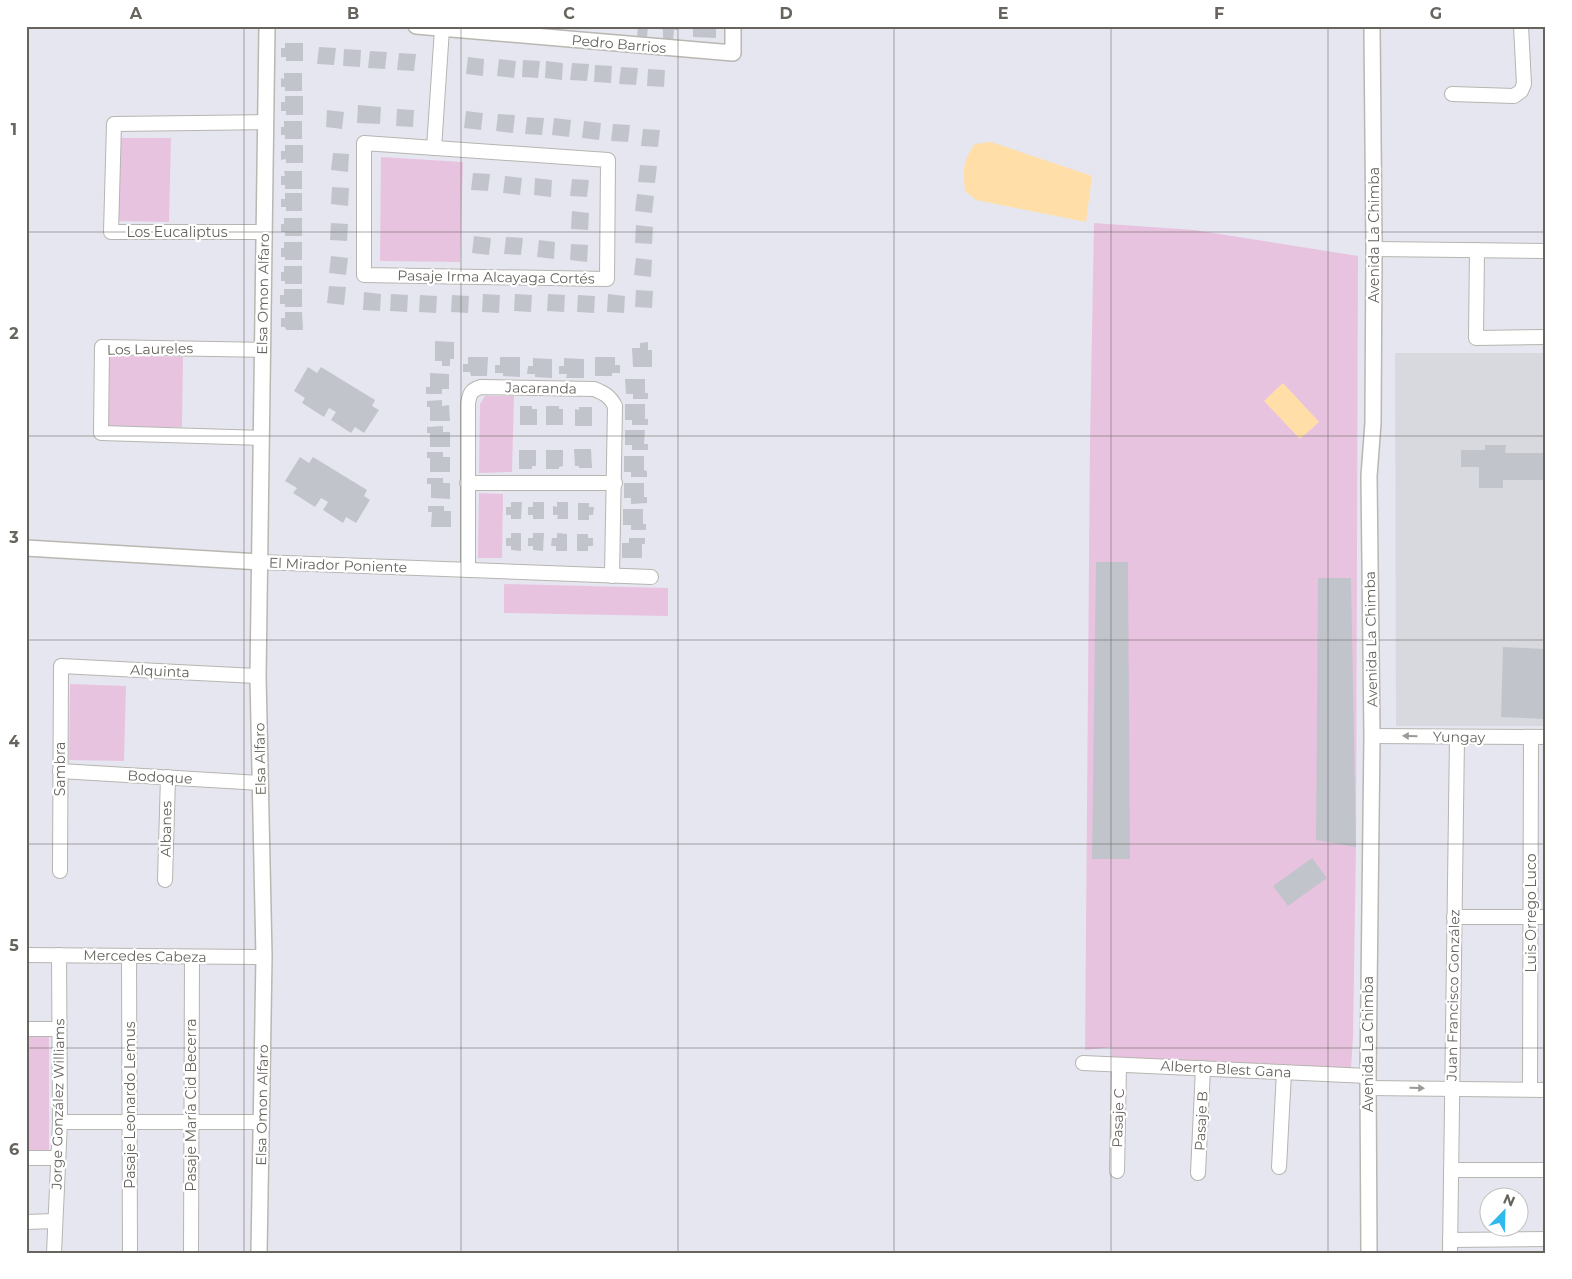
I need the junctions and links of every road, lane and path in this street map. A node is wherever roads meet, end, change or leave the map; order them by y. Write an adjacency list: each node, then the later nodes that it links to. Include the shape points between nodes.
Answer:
1 (267, 26): 8 (street, Elsa Omon Alfaro)
2 (416, 26): 6 (street, Pedro Barrios)
3 (733, 26): 6 (street, Pedro Barrios, via 733,53)
4 (1372, 26): 11 (street, Avenida La Chimba)
5 (1521, 26): 7 (street, via 1524,80 1521,91 1514,96)
6 (444, 28): 9 (street)
7 (1452, 94)
8 (266, 122): 10 (street, Elsa Omon Alfaro); 10 (street, Los Eucaliptus, via 114,124 111,232)
9 (434, 148): 9 (street, Pasaje Irma Alcayaga Cortés, via 608,160 607,279 364,275 364,143)
10 (264, 232): 15 (street, Elsa Omon Alfaro)
11 (1374, 250): 12 (street); 26 (street, Avenida La Chimba, via 1373,423 1369,476)
12 (1476, 250): 13 (street); 14 (street, via 1476,338)
13 (1546, 251)
14 (1546, 338)
15 (262, 350): 16 (street, Elsa Omon Alfaro); 16 (street, Los Laureles, via 102,348 102,433)
16 (261, 438): 20 (street, Elsa Omon Alfaro)
17 (467, 483): 18 (street); 18 (street, Jacaranda, via 468,403 474,389 481,387 594,389 606,394 615,406); 21 (street, Jacaranda)
18 (614, 483): 22 (street, Jacaranda)
19 (26, 548): 20 (street, El Mirador Poniente)
20 (260, 562): 21 (street, El Mirador Poniente); 25 (street, Elsa Alfaro)
21 (468, 570): 22 (street, El Mirador Poniente)
22 (612, 576): 23 (street, El Mirador Poniente)
23 (651, 577)
24 (61, 666): 25 (street, Alquinta); 30 (street, Sambra)
25 (258, 676): 32 (street, Elsa Alfaro)
26 (1372, 736): 27 (street, Yungay, one-way to 26); 49 (street, Avenida La Chimba)
27 (1457, 737): 28 (street, Yungay); 35 (street, Juan Francisco González)
28 (1531, 737): 29 (street, Yungay); 36 (street, Luis Orrego Luco)
29 (1546, 738)
30 (60, 771): 31 (street, Bodoque); 33 (street, Sambra)
31 (168, 777): 32 (street, Bodoque); 34 (street, Albanes)
32 (261, 783): 42 (street, Elsa Alfaro)
33 (60, 871)
34 (165, 880)
35 (1454, 917): 36 (street); 50 (street, Juan Francisco González)
36 (1531, 917): 37 (street); 51 (street, Luis Orrego Luco)
37 (1546, 917)
38 (26, 955): 39 (street, Mercedes Cabeza)
39 (59, 955): 40 (street, Mercedes Cabeza); 43 (street, Jorge González Williams)
40 (129, 956): 41 (street, Mercedes Cabeza); 54 (street, Pasaje Leonardo Lemus)
41 (192, 957): 42 (street, Mercedes Cabeza); 56 (street, Pasaje María Cid Becerra)
42 (264, 957): 55 (street, Elsa Omon Alfaro)
43 (60, 1028): 44 (street); 53 (street, Jorge González Williams)
44 (26, 1029)
45 (1084, 1062): 46 (street, Alberto Blest Gana)
46 (1120, 1065): 47 (street, Alberto Blest Gana); 62 (street, Pasaje C)
47 (1203, 1068): 48 (street, Alberto Blest Gana); 63 (street, Pasaje B)
48 (1284, 1072): 49 (street, Alberto Blest Gana); 59 (street)
49 (1368, 1082): 50 (street, Alberto Blest Gana, one-way to 50); 72 (street, Avenida La Chimba)
50 (1452, 1088): 51 (street, Alberto Blest Gana); 60 (street, Juan Francisco González)
51 (1530, 1090): 52 (street, Alberto Blest Gana)
52 (1546, 1090)
53 (60, 1122): 54 (street); 58 (street, Jorge González Williams)
54 (130, 1122): 56 (street); 69 (street, Pasaje Leonardo Lemus)
55 (262, 1122): 56 (street); 71 (street, Elsa Omon Alfaro)
56 (192, 1123): 70 (street, Pasaje María Cid Becerra)
57 (26, 1158): 58 (street)
58 (58, 1158): 64 (street, Jorge González Williams)
59 (1279, 1167)
60 (1451, 1170): 61 (street); 67 (street, Juan Francisco González)
61 (1546, 1170)
62 (1117, 1171)
63 (1198, 1173)
64 (55, 1221): 65 (street); 68 (street, Jorge González Williams)
65 (26, 1222)
66 (1546, 1239): 67 (street)
67 (1450, 1246)
68 (54, 1253)
69 (130, 1253)
70 (190, 1253)
71 (259, 1253)
72 (1369, 1253)

